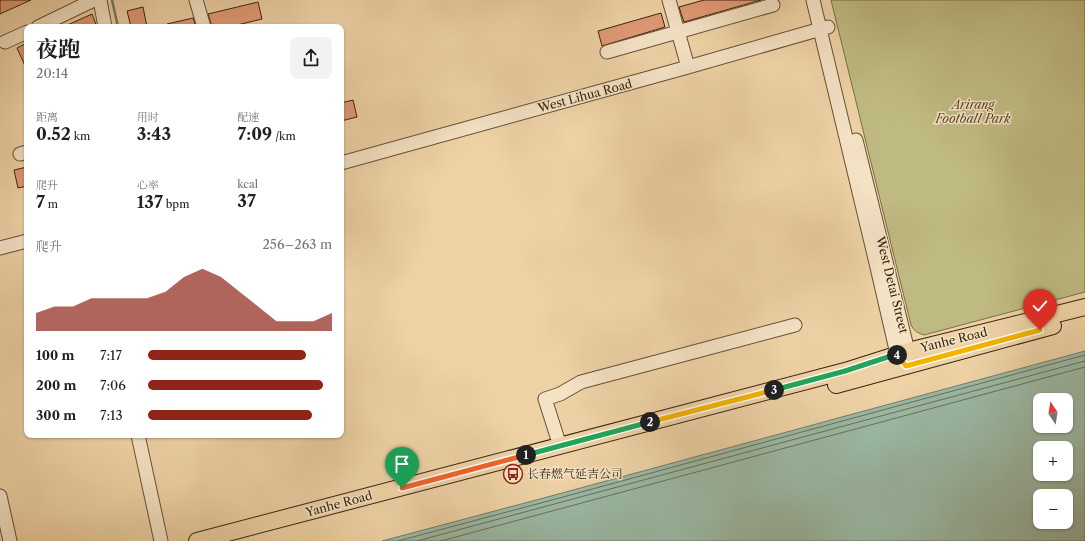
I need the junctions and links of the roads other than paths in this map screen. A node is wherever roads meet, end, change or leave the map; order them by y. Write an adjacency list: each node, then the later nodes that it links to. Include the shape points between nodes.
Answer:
1 (94, 0): 8 (street)
2 (100, 0): 9 (street)
3 (196, 0): 10 (street)
4 (668, 0): 12 (street)
5 (813, 0): 11 (street, West Detai Street)
6 (822, 0): 11 (street, West Detai Street)
7 (773, 5): 12 (street)
8 (44, 24)
9 (104, 24)
10 (203, 24)
11 (824, 28): 16 (street, West Lihua Road); 23 (street, West Detai Street)
12 (678, 32): 15 (street); 16 (street)
13 (24, 33): 14 (street)
14 (5, 42)
15 (607, 52)
16 (688, 67): 17 (street, West Lihua Road)
17 (344, 162)
18 (24, 242): 19 (street)
19 (0, 248)
20 (1085, 307): 23 (main road, Yanhe Road)
21 (1085, 318): 23 (main road, Yanhe Road)
22 (795, 325): 25 (street, via 581,382 545,399)
23 (903, 357): 25 (main road, Yanhe Road); 30 (main road, Yanhe Road)
24 (139, 438): 28 (street)
25 (560, 446): 29 (main road, Yanhe Road)
26 (0, 496): 27 (street)
27 (10, 541)
28 (161, 541)
29 (197, 541)
30 (230, 541)

